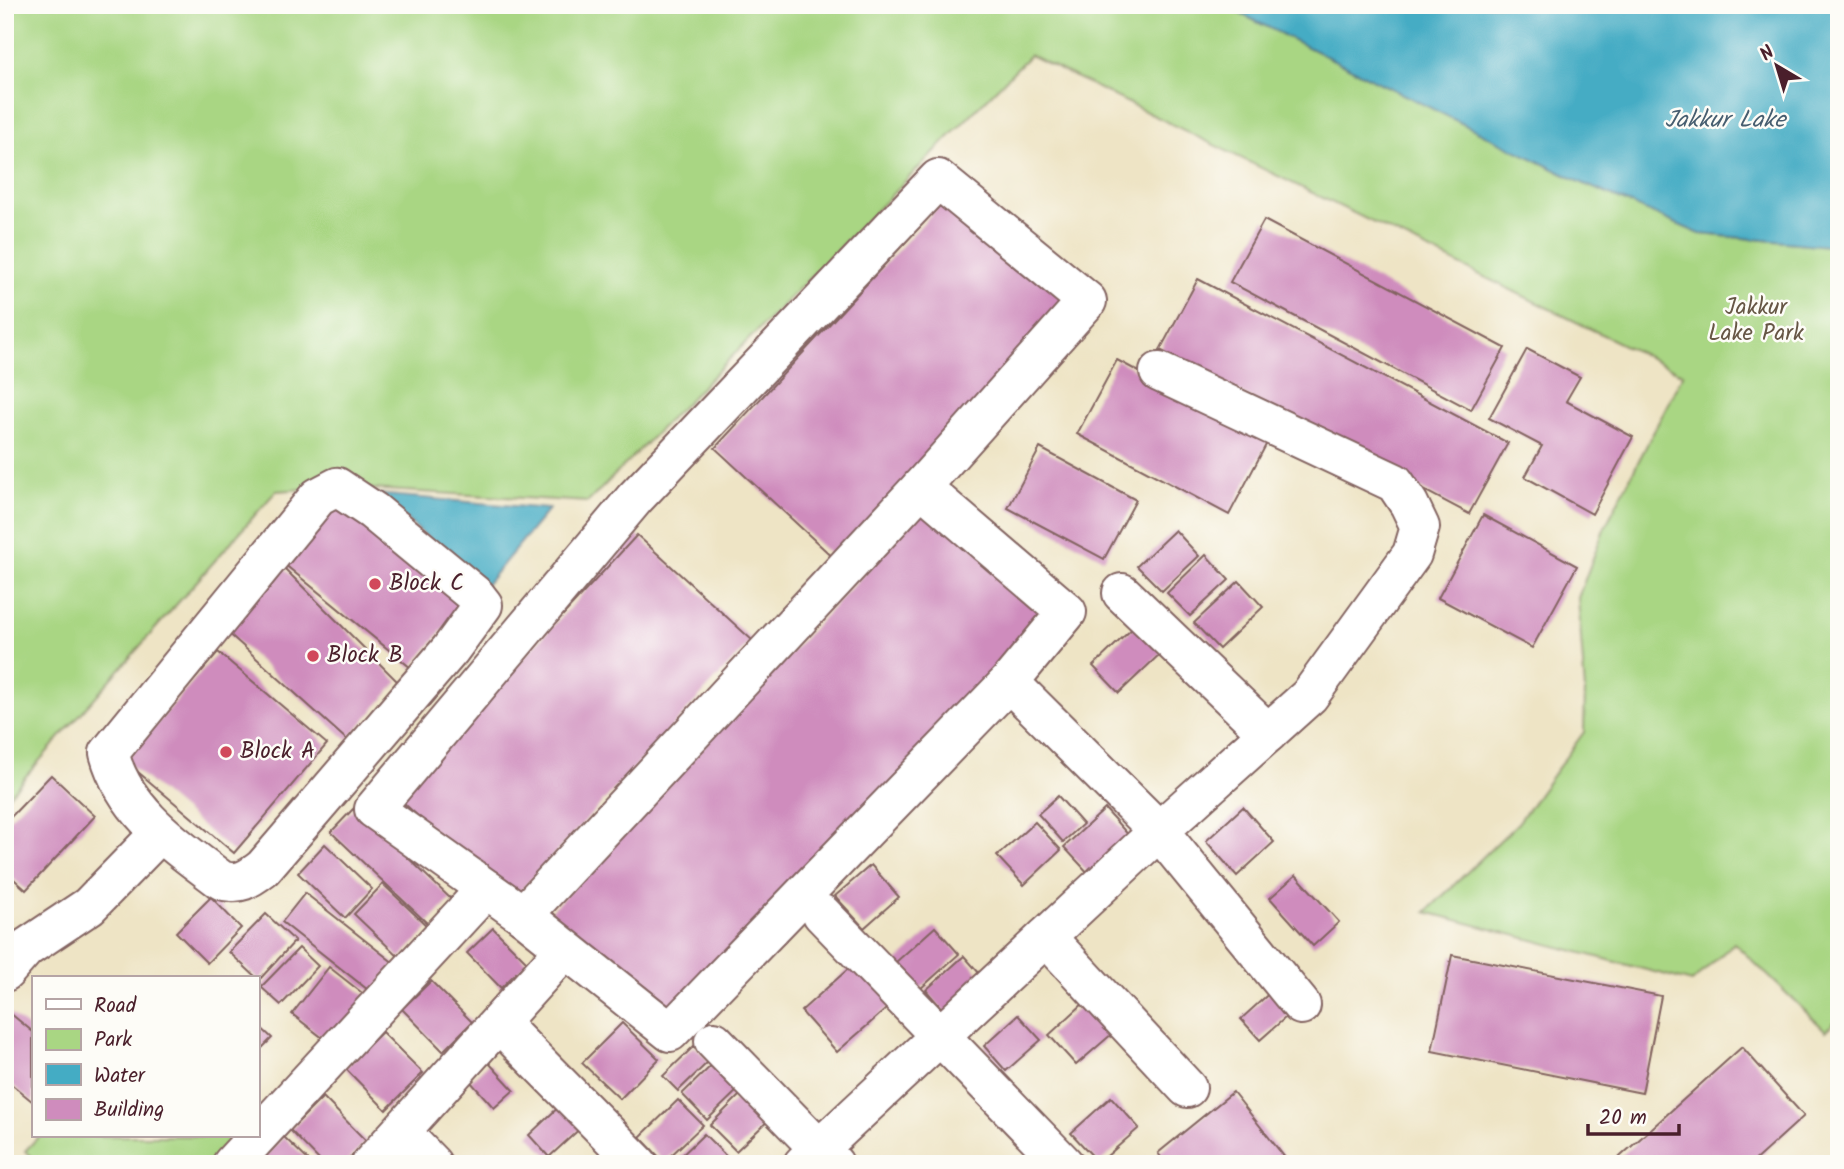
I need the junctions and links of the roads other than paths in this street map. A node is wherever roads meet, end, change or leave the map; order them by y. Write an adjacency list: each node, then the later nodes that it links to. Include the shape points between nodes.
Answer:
1 (1159, 372): 5 (street, via 1395,483 1420,527 1412,554 1310,696)
2 (921, 487): 4 (street, via 1068,612); 8 (street, via 1087,301 938,179 635,498 374,809); 10 (street)
3 (1122, 593): 5 (street)
4 (1013, 686): 6 (street); 12 (street, via 670,1032)
5 (1268, 733): 6 (street)
6 (1159, 831): 11 (street); 14 (street)
7 (160, 833): 7 (street, via 221,880 231,884 248,880 345,775 483,605 373,511 337,487 318,497 109,753 113,769 142,815); 13 (street, via 89,906)
8 (478, 897): 10 (street); 21 (street)
9 (822, 914): 16 (street)
10 (523, 915): 12 (street)
11 (1046, 937): 16 (street); 19 (street)
12 (558, 957): 15 (street); 17 (street)
13 (15, 960)
14 (1301, 1005)
15 (499, 1023): 20 (street); 27 (street)
16 (940, 1036): 23 (street); 28 (street)
17 (642, 1037)
18 (714, 1041): 23 (street)
19 (1187, 1088)
20 (401, 1132): 25 (street); 26 (street)
21 (259, 1135)
22 (256, 1138): 24 (street)
23 (818, 1159)
24 (232, 1164)
25 (372, 1164)
26 (432, 1164)
27 (638, 1164)
28 (1064, 1164)

